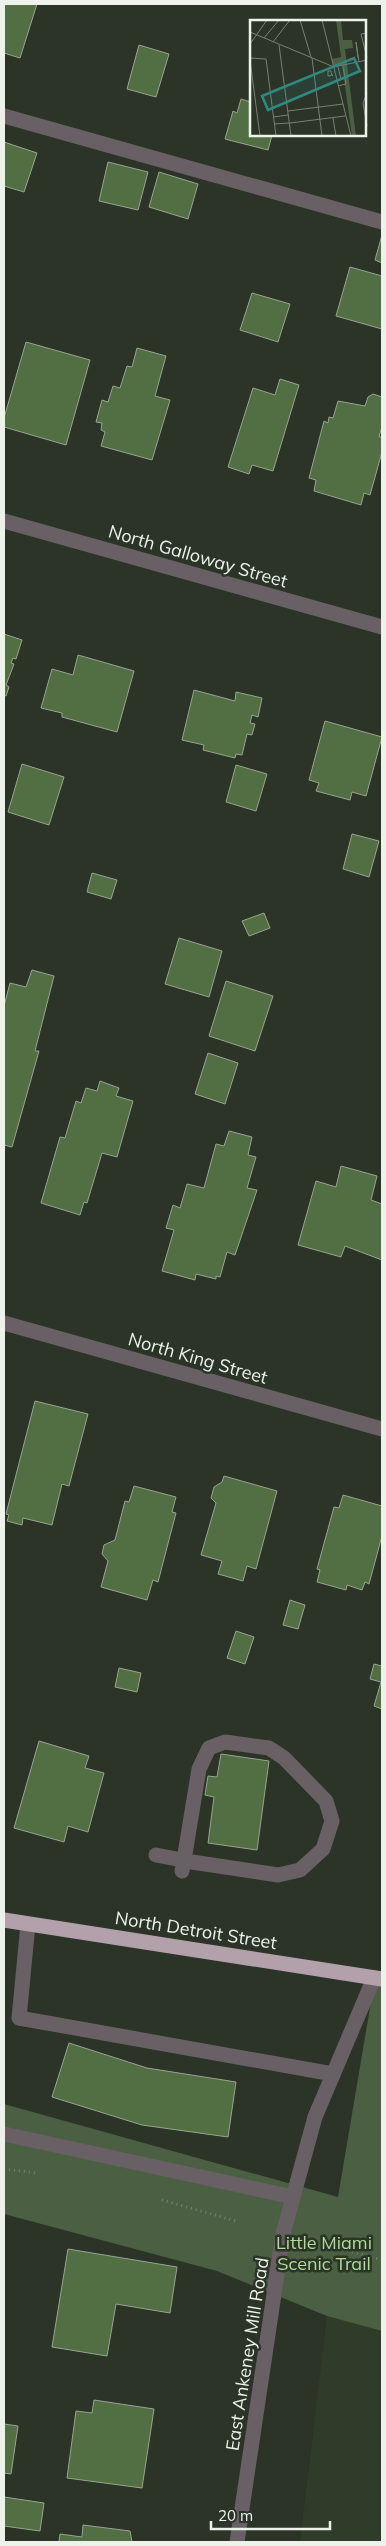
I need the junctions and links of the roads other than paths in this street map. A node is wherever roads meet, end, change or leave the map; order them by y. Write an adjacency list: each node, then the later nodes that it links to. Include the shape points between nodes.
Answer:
1 (4, 116): 2 (street)
2 (382, 222)
3 (4, 521): 4 (street, North Galloway Street)
4 (382, 627)
5 (4, 1323): 6 (street, North King Street)
6 (382, 1428)
7 (156, 1855): 8 (street)
8 (183, 1865): 8 (street, via 278,1875 300,1870 324,1848 332,1821 326,1801 284,1758 269,1748 225,1742 209,1748 199,1769)
9 (4, 1920): 10 (highway, North Detroit Street)
10 (28, 1924): 11 (highway, North Detroit Street); 12 (street, via 19,2018)
11 (378, 1978): 12 (street, East Ankeney Mill Road)
12 (333, 2074): 14 (street, East Ankeney Mill Road, via 315,2118)
13 (4, 2134): 14 (street)
14 (293, 2197): 15 (street, East Ankeney Mill Road, via 283,2234)
15 (237, 2542)

